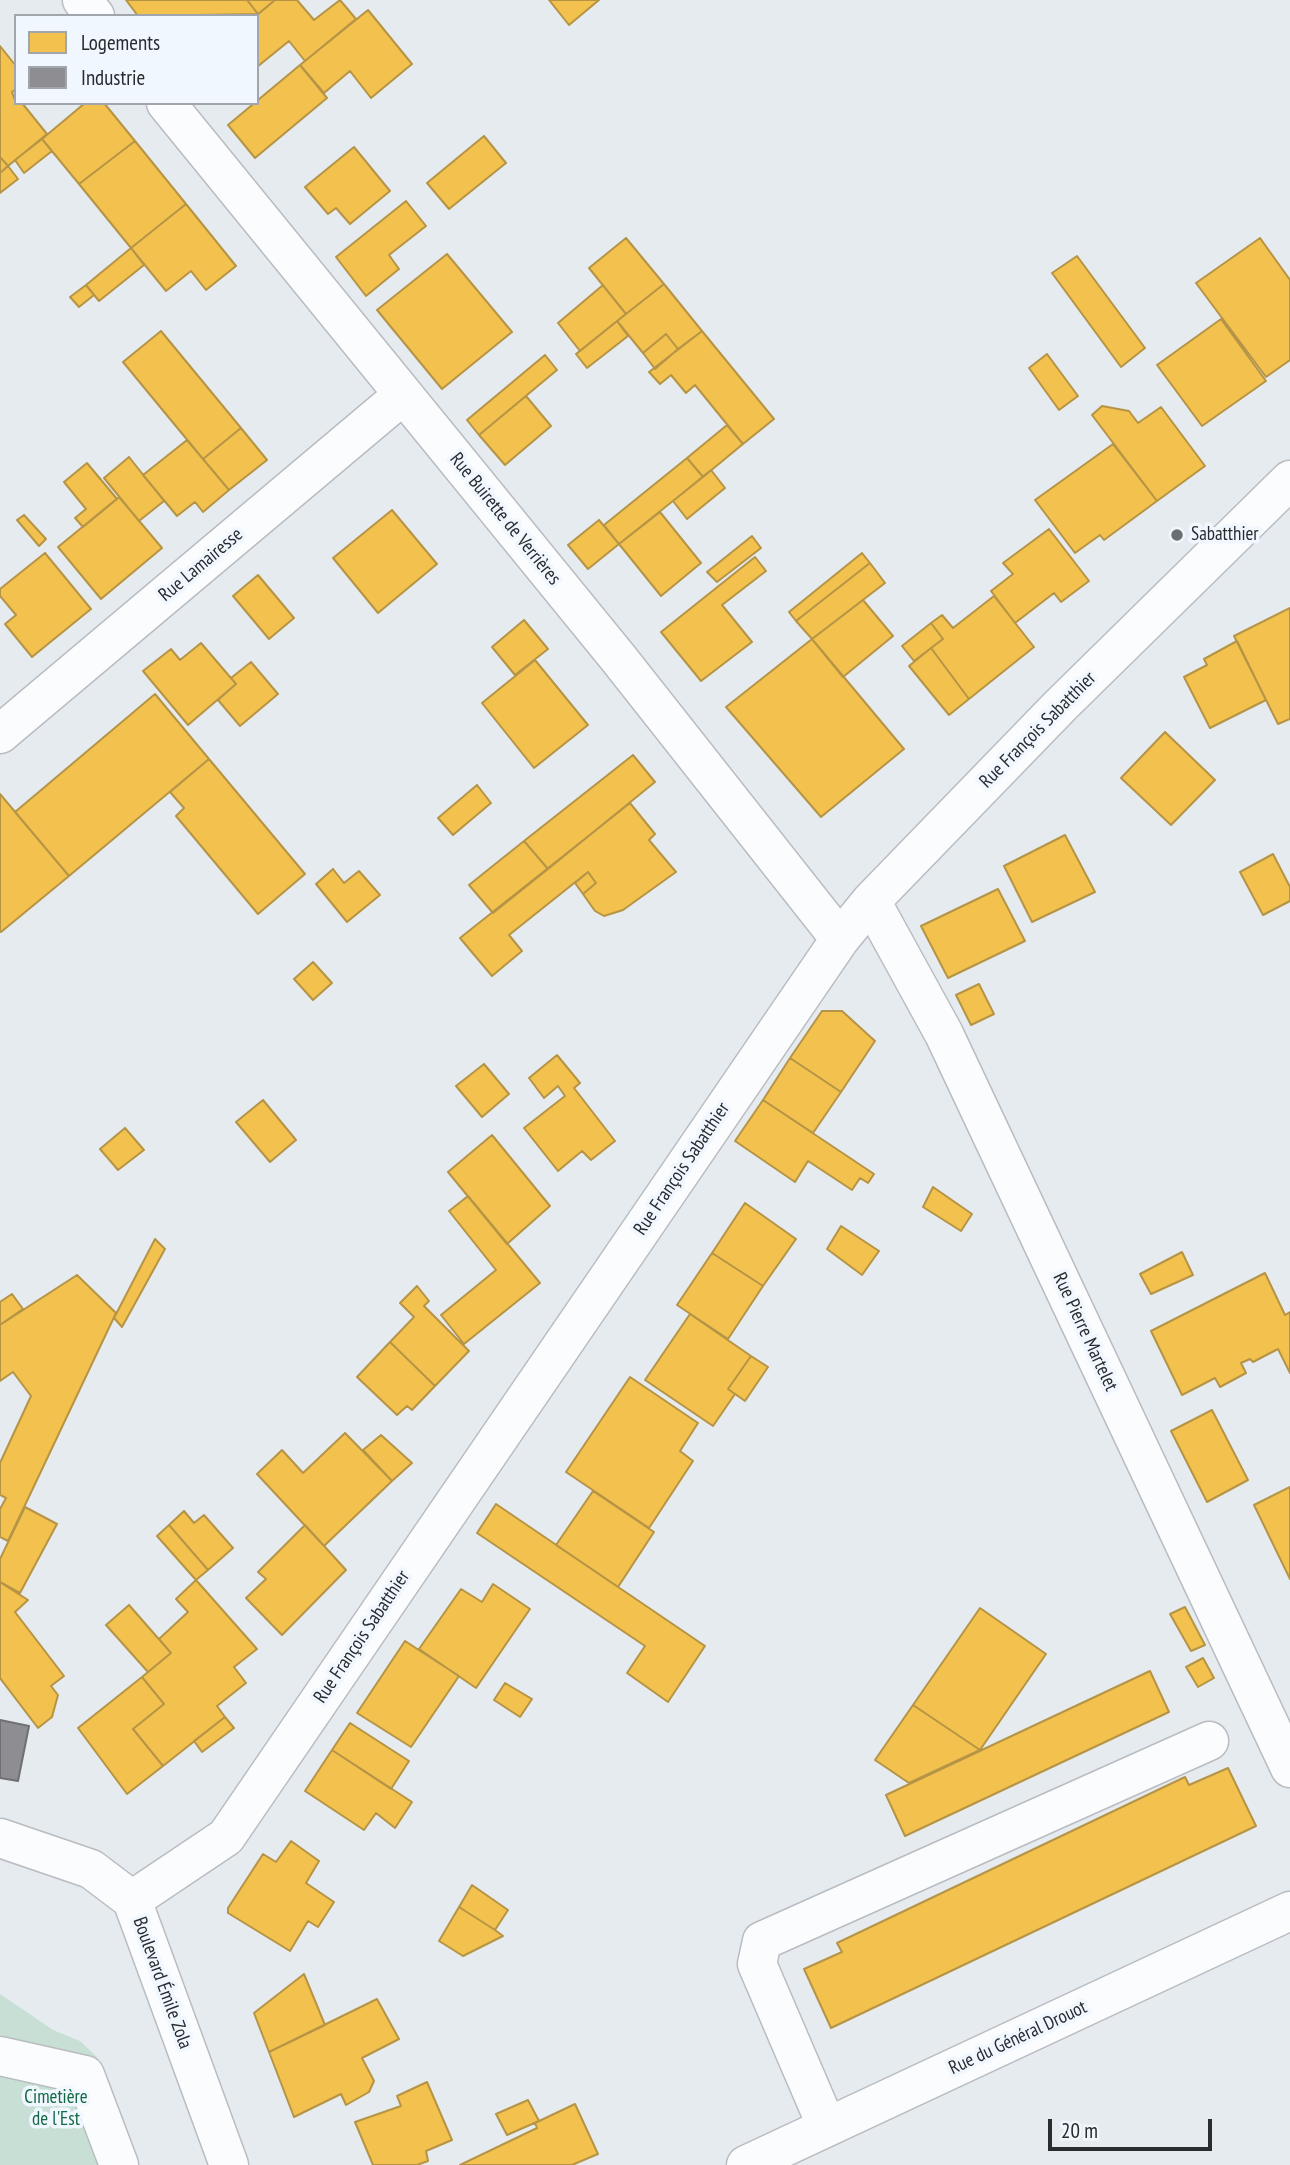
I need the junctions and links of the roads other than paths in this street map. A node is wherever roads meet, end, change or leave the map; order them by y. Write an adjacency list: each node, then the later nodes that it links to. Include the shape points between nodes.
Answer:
1 (82, 0): 2 (street)
2 (93, 14)
3 (168, 105): 4 (street, Rue Buirette de Verrières)
4 (403, 396): 6 (street, Rue Lamairesse); 8 (street, Rue Buirette de Verrières)
5 (1290, 480): 7 (street, Rue François Sabatthier, via 1060,706)
6 (0, 734)
7 (871, 901): 8 (street, Rue François Sabatthier); 10 (street, Rue Pierre Martelet, via 944,1034)
8 (840, 939): 12 (street, Rue François Sabatthier, via 226,1837)
9 (1209, 1741): 15 (street, via 762,1941 757,1964)
10 (1290, 1768)
11 (0, 1838): 12 (street, Boulevard Émile Zola, via 91,1869)
12 (132, 1900): 17 (street, Boulevard Émile Zola)
13 (1290, 1911): 15 (street, Rue du Général Drouot)
14 (0, 2056): 16 (street, via 85,2075)
15 (827, 2127): 18 (street, Rue du Général Drouot)
16 (119, 2165)
17 (229, 2165)
18 (746, 2165)

